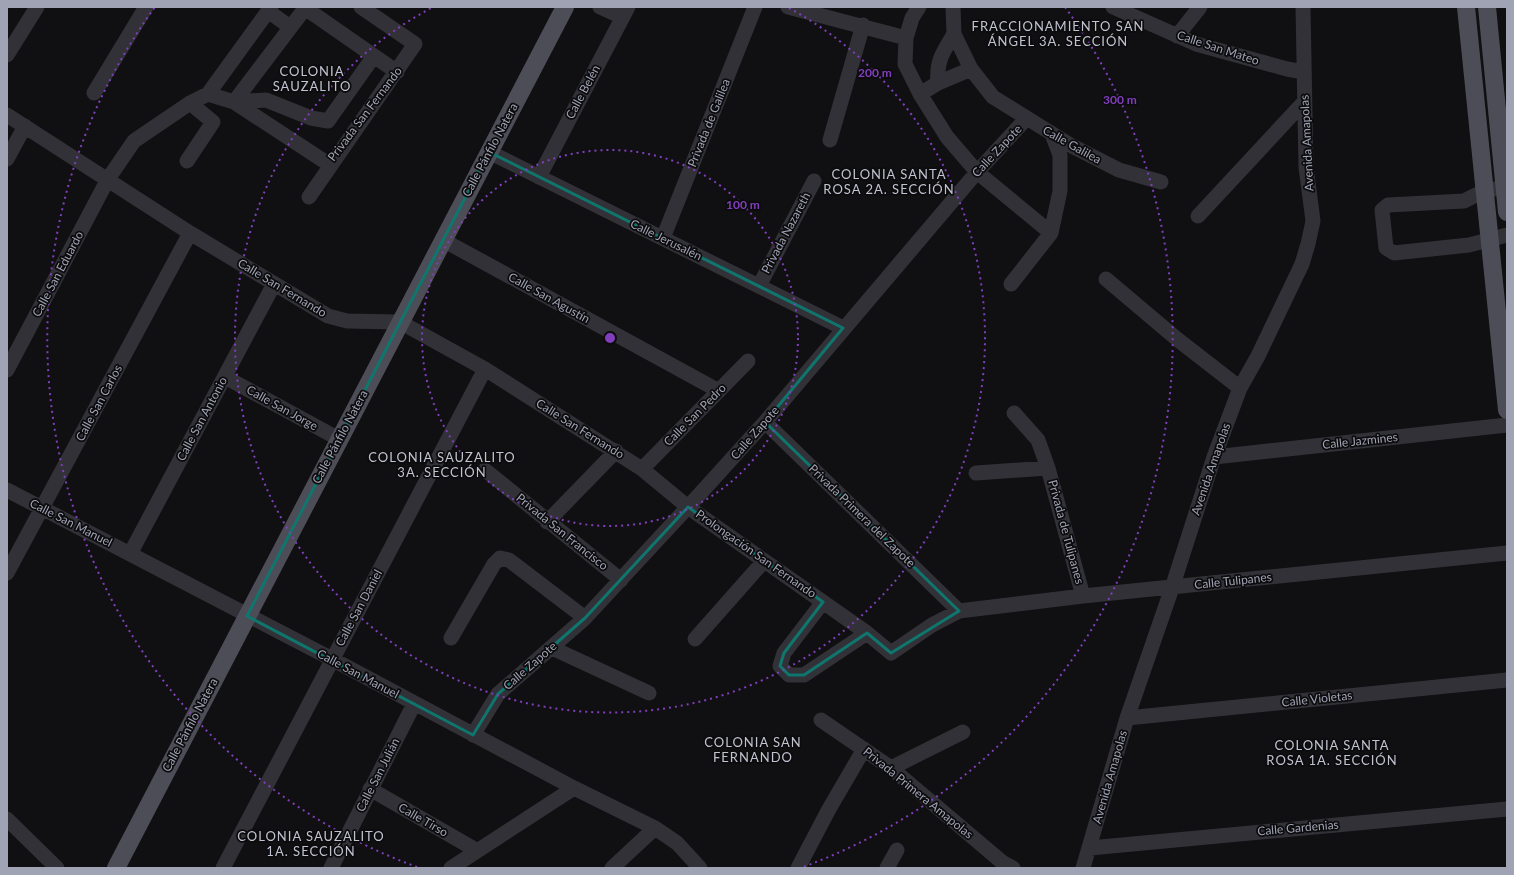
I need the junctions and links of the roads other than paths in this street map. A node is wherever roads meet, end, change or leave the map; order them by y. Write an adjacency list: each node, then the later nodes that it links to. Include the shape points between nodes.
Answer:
1 (37, 7): 24 (street)
2 (146, 7): 30 (street)
3 (361, 7): 27 (street, Privada San Fernando, via 415,44)
4 (565, 7): 41 (main road, Calle Pánfilo Natera)
5 (600, 7): 18 (street)
6 (755, 7): 58 (street, Privada de Galilea)
7 (788, 7): 17 (street)
8 (919, 7): 23 (street, via 912,18)
9 (953, 7): 21 (street, Calle Galilea)
10 (1113, 7): 22 (street, Calle San Mateo)
11 (1200, 7): 22 (street)
12 (1303, 7): 28 (street)
13 (1466, 7): 51 (main road)
14 (1487, 7): 50 (main road)
15 (305, 8): 20 (street); 25 (street)
16 (270, 9): 20 (street); 31 (street)
17 (806, 9): 19 (street)
18 (625, 12): 46 (street, Calle Belén)
19 (863, 25): 23 (street); 40 (street)
20 (290, 28): 33 (street)
21 (954, 34): 26 (street, Calle Galilea); 29 (street, via 937,68)
22 (1176, 36): 28 (street, Calle San Mateo, via 1196,44)
23 (906, 38): 32 (street, via 905,64)
24 (7, 55)
25 (374, 56): 27 (street); 33 (street, via 328,120 311,118 266,100)
26 (971, 69): 29 (street); 37 (street, Calle Galilea, via 993,97)
27 (397, 72): 44 (street, Privada San Fernando)
28 (1304, 72): 34 (street, Avenida Amapolas)
29 (938, 83): 32 (street)
30 (94, 93)
31 (208, 94): 33 (street, Privada San Fernando); 35 (street)
32 (920, 94): 45 (street, via 947,137)
33 (234, 102): 44 (street, Privada San Fernando)
34 (1304, 102): 54 (street); 71 (street, Avenida Amapolas, via 1306,167 1313,221 1310,236 1302,264)
35 (190, 103): 43 (street, via 213,122); 47 (street, via 134,142)
36 (7, 115): 38 (street, Calle San Fernando)
37 (1026, 119): 39 (street, Calle Galilea); 45 (street, Calle Zapote)
38 (25, 126): 42 (street); 47 (street, Calle San Fernando)
39 (1052, 134): 49 (street, Calle Galilea, via 1118,170); 56 (street, via 1060,155 1060,191)
40 (830, 140)
41 (489, 152): 46 (street, Calle Jerusalén); 60 (main road, Calle Pánfilo Natera)
42 (7, 159)
43 (187, 161)
44 (330, 165): 52 (street)
45 (977, 172): 56 (street); 66 (street, Calle Zapote)
46 (539, 177): 58 (street, Calle Jerusalén)
47 (108, 179): 55 (street, Calle San Fernando); 69 (street, Calle San Eduardo)
48 (814, 181): 64 (street, Privada Nazareth)
49 (1161, 182)
50 (1505, 187): 51 (street); 53 (main road)
51 (1484, 191): 59 (main road); 59 (street, via 1464,201 1388,205 1382,210 1386,248 1394,253 1469,245)
52 (309, 197)
53 (1507, 212)
54 (1198, 216)
55 (190, 233): 62 (street, Calle San Fernando); 86 (street, Calle San Carlos)
56 (1051, 233): 63 (street)
57 (1507, 235): 59 (street)
58 (663, 238): 64 (street, Calle Jerusalén)
59 (1489, 239): 73 (main road)
60 (443, 240): 65 (main road, Calle Pánfilo Natera); 72 (street, Calle San Agustín)
61 (1106, 279): 71 (street)
62 (274, 284): 65 (street, Calle San Fernando, via 328,316 347,320); 70 (street, Calle San Antonio)
63 (1011, 284)
64 (759, 286): 66 (street, Calle Jerusalén)
65 (400, 322): 68 (street, Calle San Fernando); 77 (main road, Calle Pánfilo Natera)
66 (843, 328): 75 (street, Calle Zapote)
67 (748, 361): 72 (street, Calle San Pedro)
68 (485, 369): 78 (street, Calle San Fernando); 103 (street, Calle San Daniel)
69 (7, 370)
70 (225, 376): 77 (street, Calle San Jorge); 89 (street, Calle San Antonio)
71 (1240, 388): 79 (street, Avenida Amapolas)
72 (719, 391): 81 (street, Calle San Pedro)
73 (1507, 410)
74 (1014, 413): 80 (street, Privada de Tulipanes, via 1038,440)
75 (765, 422): 85 (street, Calle Zapote); 96 (street, Privada Primera del Zapote)
76 (1507, 425): 79 (street, Calle Jazmines)
77 (339, 439): 97 (main road, Calle Pánfilo Natera)
78 (616, 452): 81 (street, Calle San Fernando); 87 (street)
79 (1214, 457): 93 (street, Avenida Amapolas)
80 (1048, 468): 83 (street, Privada de Tulipanes); 94 (street, Privada de Tulipanes)
81 (642, 469): 85 (street, Calle San Fernando)
82 (485, 470): 87 (street, Privada San Francisco)
83 (976, 474)
84 (7, 490): 86 (street, Calle San Manuel)
85 (688, 507): 90 (street, Prolongación San Fernando); 92 (street, Calle Zapote)
86 (42, 509): 89 (street, Calle San Manuel); 91 (street, Calle San Carlos)
87 (547, 522): 92 (street, Privada San Francisco)
88 (1507, 553): 93 (street, Calle Tulipanes)
89 (130, 554): 97 (street, Calle San Manuel)
90 (764, 561): 95 (street, Prolongación San Fernando); 101 (street)
91 (7, 573)
92 (621, 580): 98 (street, Calle Zapote)
93 (1172, 588): 94 (street, Calle Tulipanes); 107 (street, Avenida Amapolas)
94 (1083, 596): 96 (street, Calle Tulipanes)
95 (823, 602): 99 (street, Prolongación San Fernando); 99 (street, Prolongación San Fernando, via 784,653 780,666 784,672 789,675 804,675)
96 (959, 611): 99 (street, Prolongación San Fernando, via 932,625 891,653)
97 (247, 616): 103 (street, Calle San Manuel); 122 (main road, Calle Pánfilo Natera)
98 (585, 618): 100 (street, via 509,560 500,558 494,564); 102 (street, Calle Zapote)
99 (867, 633)
100 (452, 638)
101 (695, 639)
102 (552, 648): 105 (street); 110 (street, Calle Zapote, via 498,694)
103 (332, 659): 106 (street, Calle San Manuel); 123 (street, Calle San Daniel)
104 (1507, 680): 107 (street, Calle Violetas)
105 (649, 693)
106 (414, 704): 110 (street, Calle San Manuel); 114 (street, Calle San Julián)
107 (1127, 718): 118 (street, Avenida Amapolas)
108 (821, 720): 111 (street, Privada Primera Amapolas)
109 (963, 732): 112 (street)
110 (473, 735): 113 (street, Calle San Manuel)
111 (864, 749): 112 (street, Privada Primera Amapolas); 128 (street)
112 (892, 768): 130 (street, Privada Primera Amapolas, via 1002,862)
113 (574, 788): 117 (street, Calle San Manuel); 119 (street)
114 (370, 789): 119 (street, Calle Tirso); 124 (street, Calle San Julián)
115 (1507, 808): 118 (street, Calle Gardenias)
116 (7, 819): 121 (street)
117 (655, 828): 126 (street); 127 (street, Calle San Manuel, via 677,843)
118 (1090, 848): 131 (street, Avenida Amapolas)
119 (476, 850): 125 (street)
120 (897, 850): 129 (street)
121 (57, 868)
122 (116, 868)
123 (223, 868)
124 (331, 868)
125 (451, 868)
126 (612, 868)
127 (700, 868)
128 (798, 868)
129 (887, 868)
130 (1013, 868)
131 (1083, 868)

